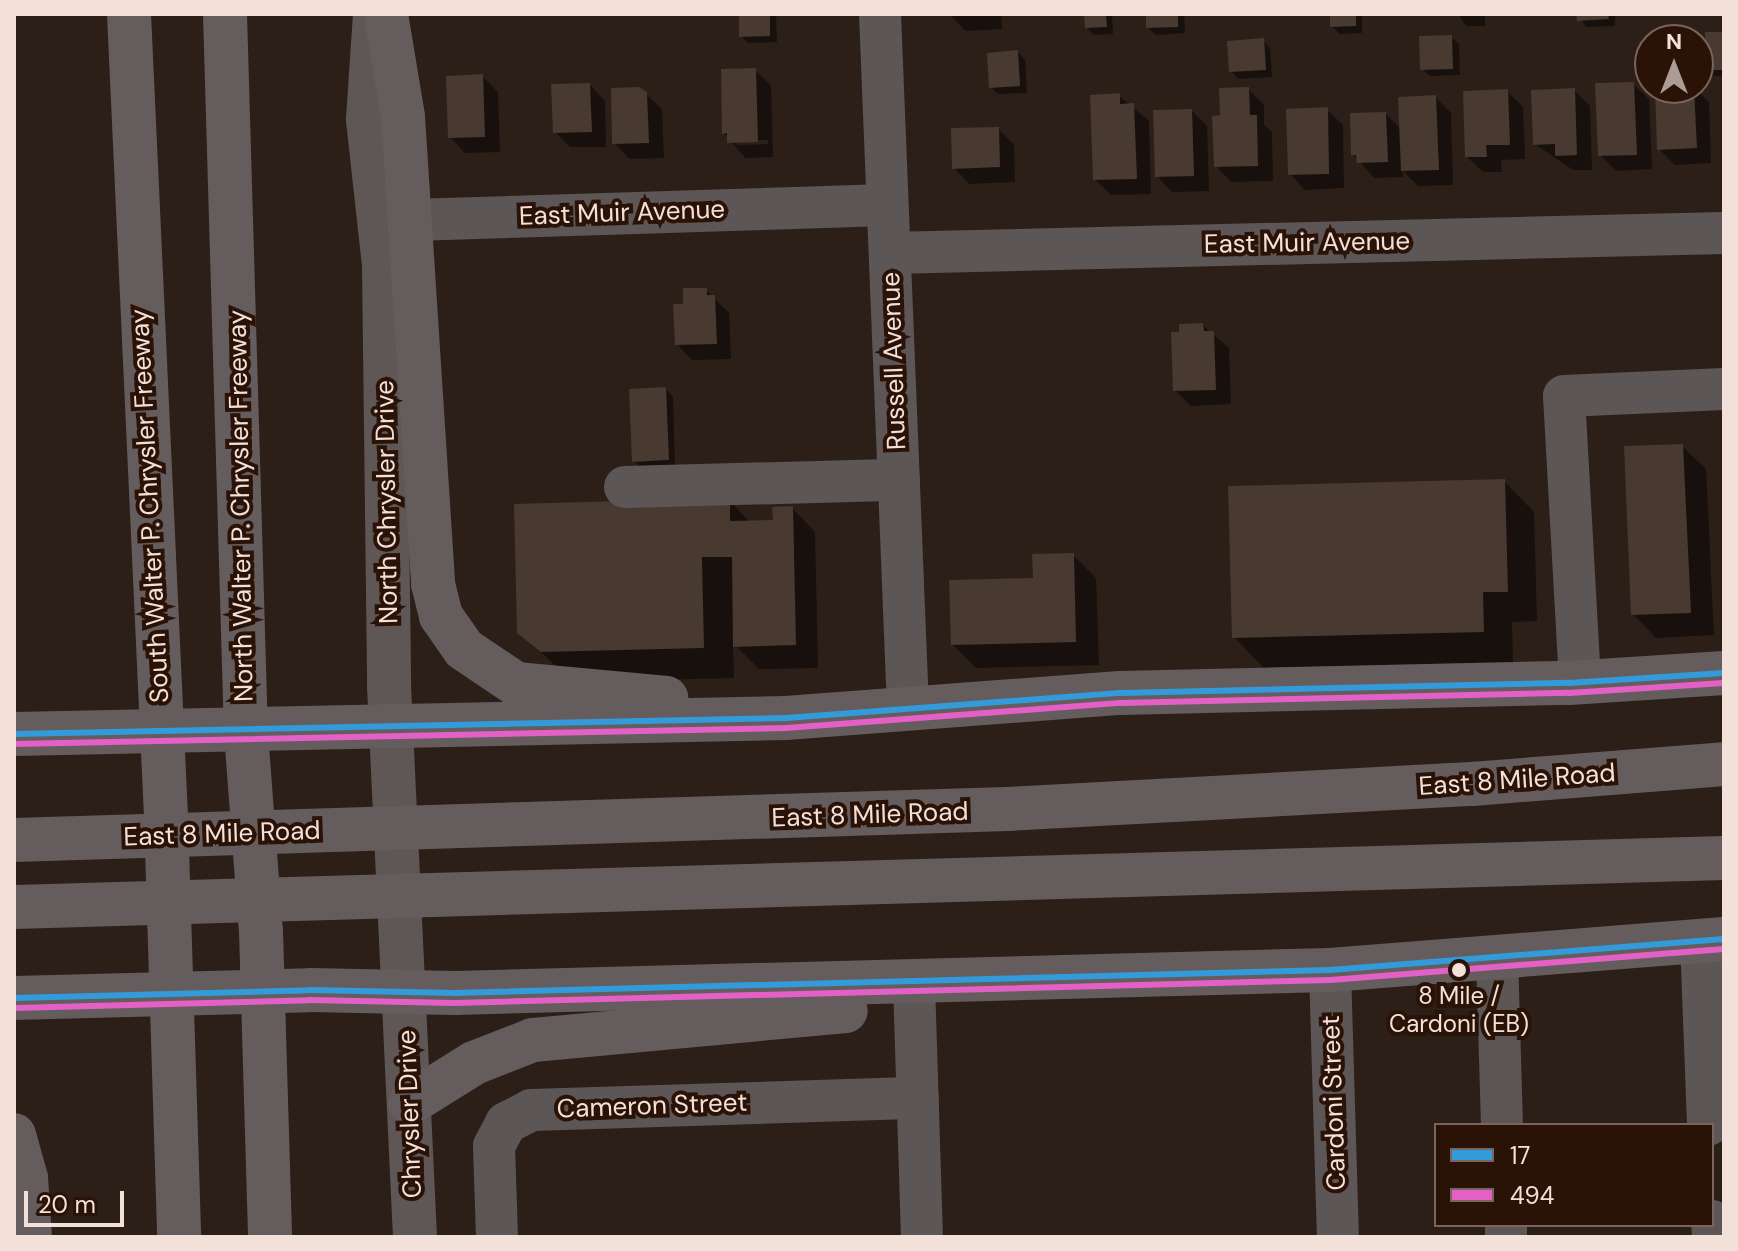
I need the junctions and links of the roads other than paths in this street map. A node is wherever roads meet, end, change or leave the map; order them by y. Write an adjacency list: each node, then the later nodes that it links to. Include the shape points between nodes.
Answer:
1 (129, 14): 36 (highway, South Walter P. Chrysler Freeway, via 166,817)
2 (225, 14): 37 (highway, North Walter P. Chrysler Freeway, via 246,733 261,931)
3 (375, 14): 10 (main road, North Chrysler Drive, via 368,120)
4 (386, 14): 7 (highway, via 403,117)
5 (880, 14): 6 (street, Russell Avenue)
6 (887, 205): 7 (street, East Muir Avenue); 9 (street, Russell Avenue)
7 (410, 220): 10 (street, via 389,243); 17 (highway, via 433,584 452,636 479,663 516,684 662,698)
8 (1724, 233): 9 (street, East Muir Avenue)
9 (890, 253): 12 (street, Russell Avenue)
10 (384, 265): 18 (main road, North Chrysler Drive)
11 (1724, 389): 15 (street, via 1564,396)
12 (899, 480): 13 (street); 16 (street, Russell Avenue)
13 (625, 487)
14 (1724, 673): 15 (highway)
15 (1580, 682): 16 (highway, via 1120,693)
16 (908, 708): 17 (highway)
17 (786, 718): 18 (highway)
18 (391, 730): 19 (highway); 28 (main road, North Chrysler Drive)
19 (14, 734)
20 (1724, 764): 21 (highway, East 8 Mile Road, via 1472,784 834,817)
21 (14, 840)
22 (1724, 858): 23 (highway)
23 (14, 907)
24 (1713, 940): 25 (highway); 33 (street)
25 (1497, 957): 26 (highway); 32 (street)
26 (1330, 970): 27 (highway); 41 (street, Cardoni Street)
27 (914, 983): 28 (highway); 30 (street); 31 (highway, via 876,1005 853,1010 533,1040 474,1063)
28 (405, 992): 29 (highway); 31 (main road, Chrysler Drive)
29 (14, 998)
30 (918, 1098): 39 (street, Cameron Street, via 531,1110 506,1123 494,1146); 40 (street)
31 (410, 1103): 38 (main road, Chrysler Drive)
32 (1502, 1123)
33 (1708, 1123)
34 (14, 1135): 35 (highway, via 26,1178)
35 (30, 1237)
36 (179, 1237)
37 (270, 1237)
38 (415, 1237)
39 (497, 1237)
40 (922, 1237)
41 (1338, 1237)

